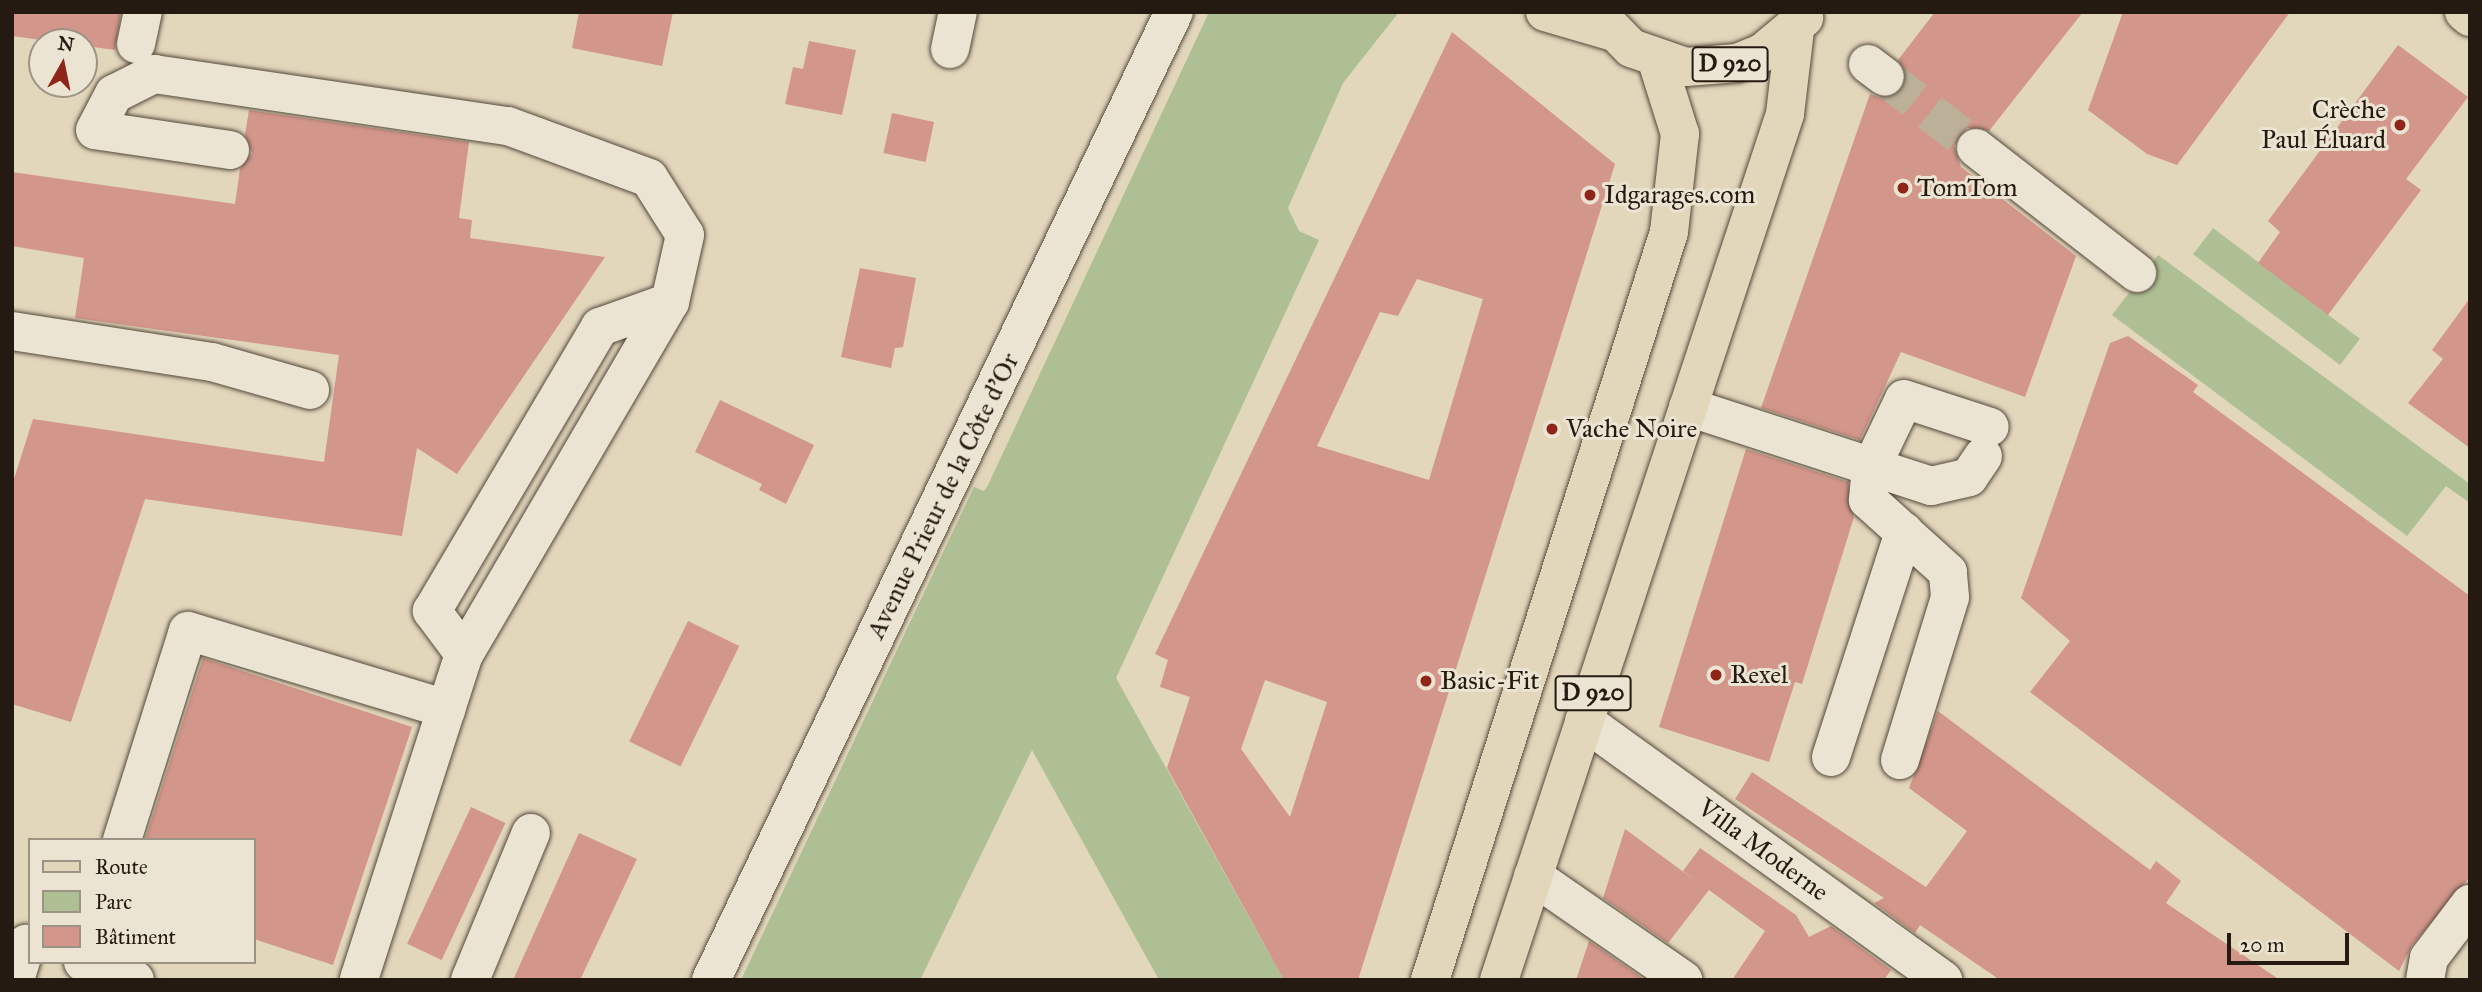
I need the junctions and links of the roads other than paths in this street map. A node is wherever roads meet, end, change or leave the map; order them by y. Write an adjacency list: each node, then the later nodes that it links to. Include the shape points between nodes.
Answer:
1 (958, 12): 8 (street)
2 (1174, 12): 32 (street, Avenue Prieur de la Côte d'Or)
3 (1545, 12): 7 (main road)
4 (2464, 12): 5 (main road)
5 (2470, 17)
6 (1792, 18): 9 (main road, D 920, via 1737,63 1686,67); 15 (main road, D 920, via 1784,114)
7 (1603, 22): 9 (main road, D 920)
8 (950, 49)
9 (1657, 61): 33 (main road, D 920, via 1681,134 1669,232)
10 (1976, 148): 12 (street)
11 (230, 149): 18 (street, via 95,130 114,94 154,74 508,126 649,178 685,235 670,302 464,654)
12 (2137, 273)
13 (12, 331): 14 (street, via 212,362)
14 (310, 390)
15 (1688, 407): 16 (street); 19 (main road, D 920)
16 (1871, 468): 16 (street, via 1931,486 1969,477 1986,441 1904,399); 17 (street, via 1868,500)
17 (1904, 532): 20 (street); 21 (street, via 1948,572 1950,597)
18 (447, 709): 23 (street, via 188,631); 30 (street)
19 (1584, 721): 24 (main road, D 920); 36 (street, Villa Moderne)
20 (1831, 757)
21 (1900, 760)
22 (530, 833): 31 (street)
23 (123, 838)
24 (1533, 876): 34 (main road, D 920); 35 (street)
25 (2470, 904): 37 (street, via 2429,958)
26 (23, 943): 28 (street)
27 (89, 964): 29 (street)
28 (15, 980)
29 (135, 980)
30 (359, 980)
31 (470, 980)
32 (711, 980)
33 (1430, 980)
34 (1499, 980)
35 (1683, 980)
36 (1943, 980)
37 (2425, 980)

